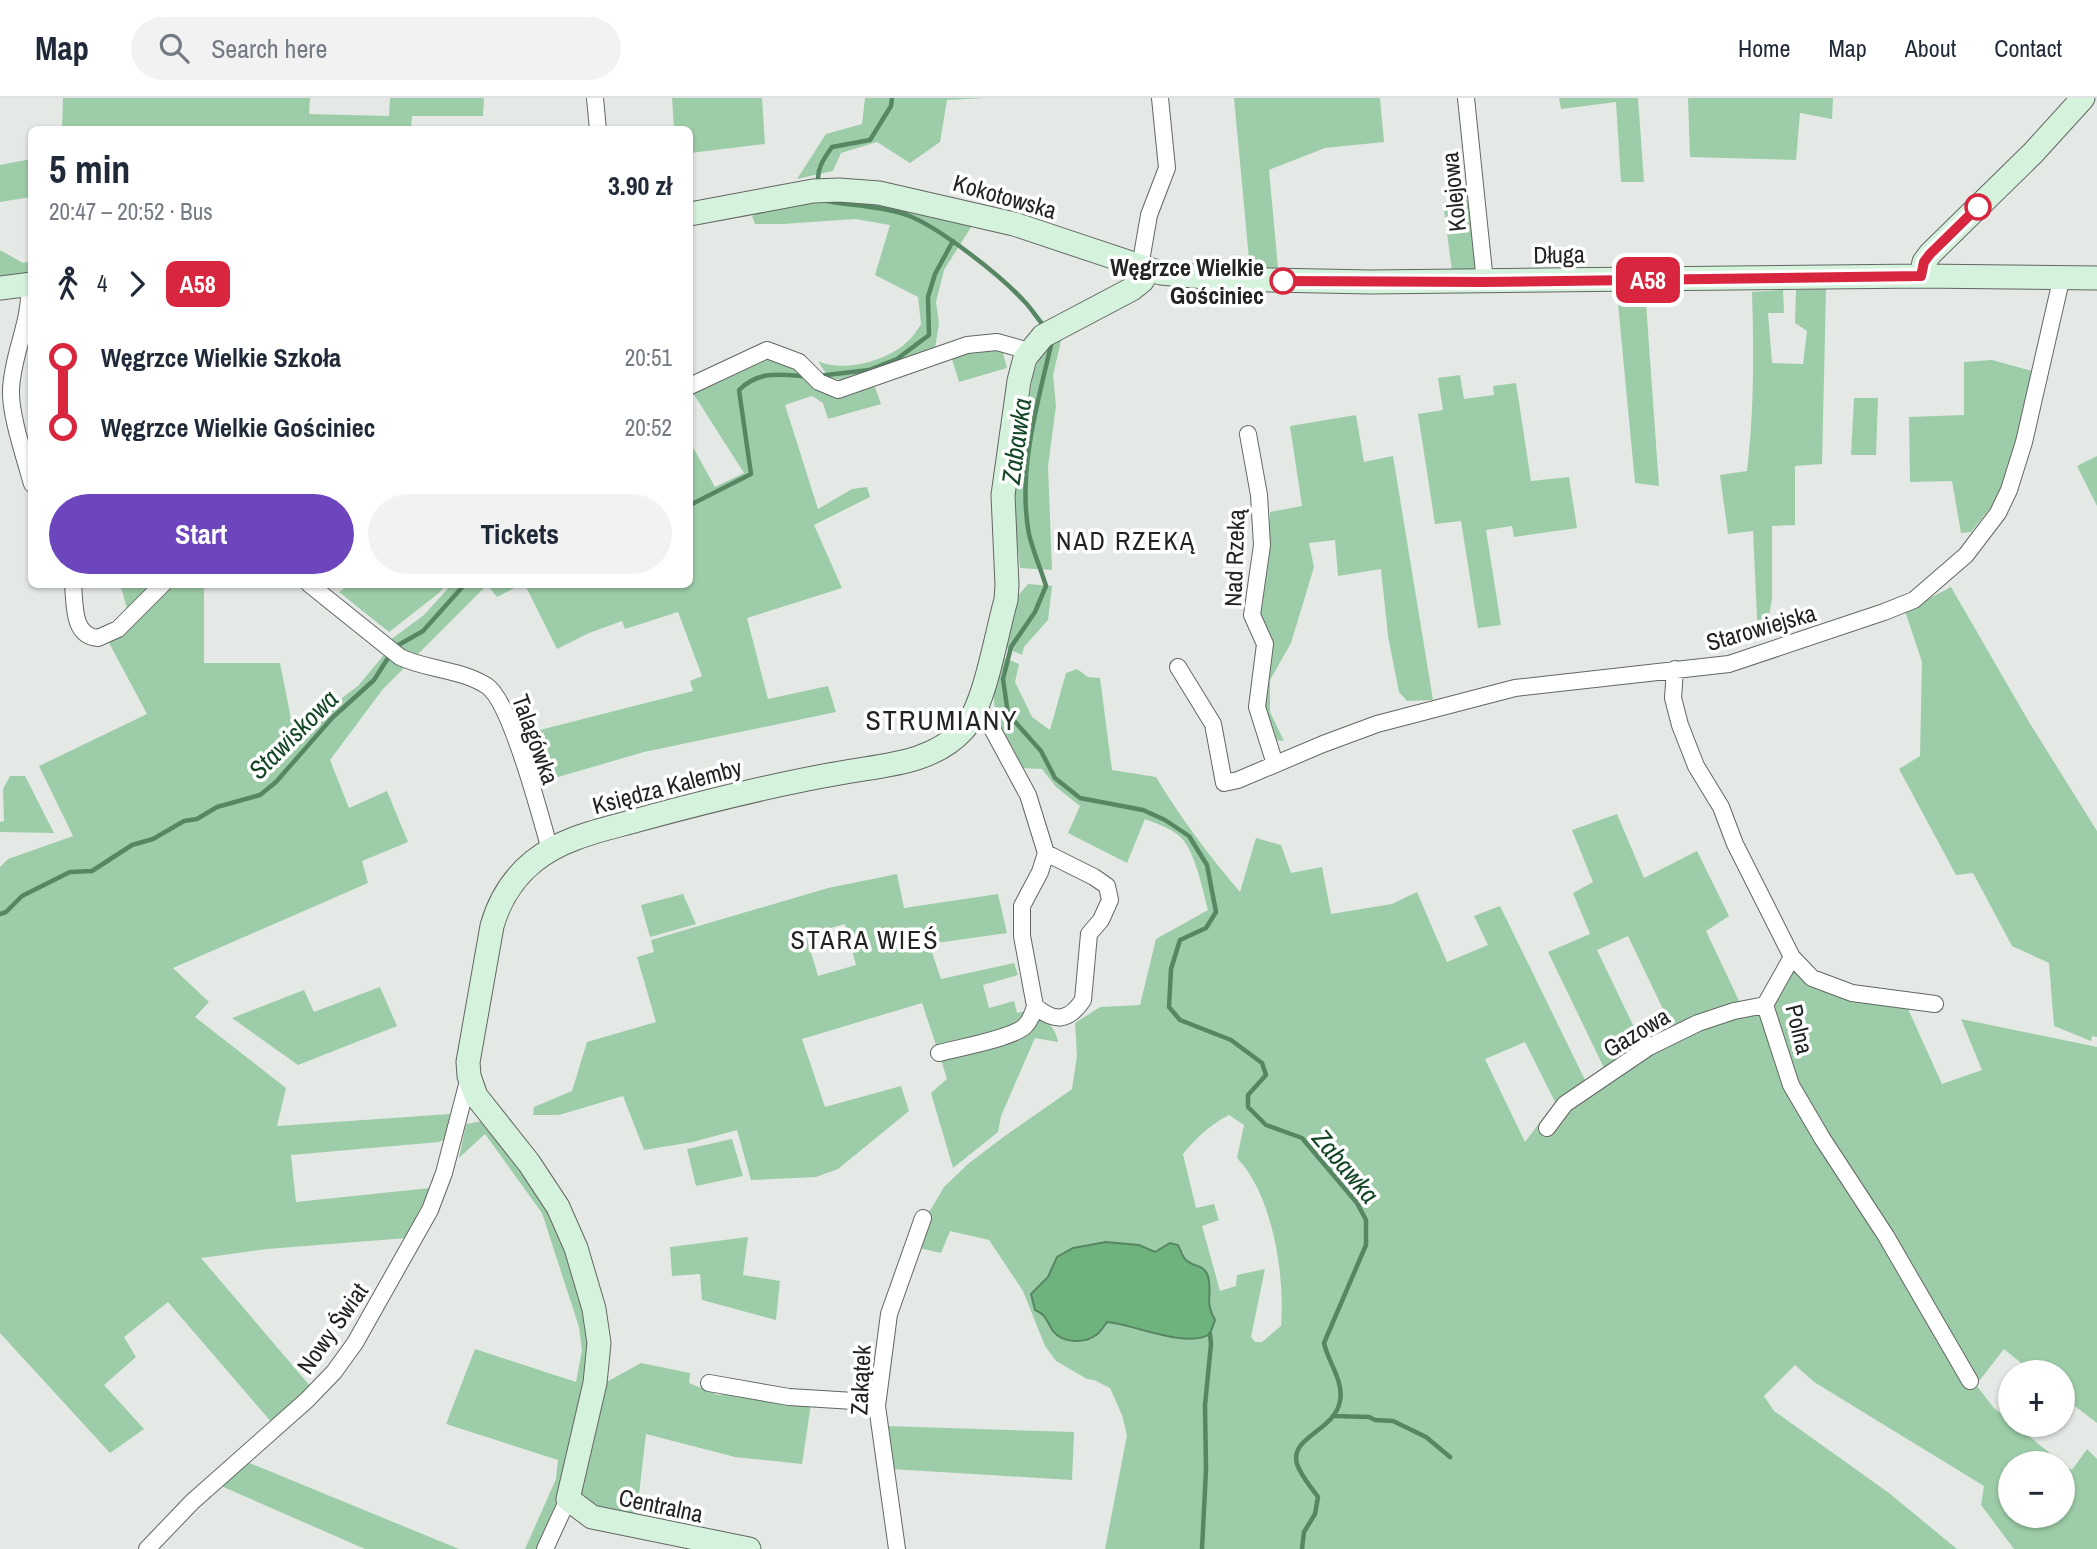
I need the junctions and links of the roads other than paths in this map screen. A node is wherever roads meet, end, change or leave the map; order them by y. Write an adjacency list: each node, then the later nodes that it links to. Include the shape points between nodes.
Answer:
1 (595, 98): 5 (street)
2 (1160, 98): 7 (street, via 1167,168 1149,215)
3 (1466, 98): 11 (street, Kolejowa)
4 (2083, 98): 8 (street, via 1930,254)
5 (598, 126)
6 (693, 213): 7 (street, Kokotowska, via 801,192 879,193 1014,224)
7 (1144, 268): 11 (street, Długa, via 1193,277 1255,280); 15 (street, via 1138,285 1043,336)
8 (1921, 276): 9 (street, Długa); 11 (street, Długa)
9 (2062, 276): 10 (street, Długa); 23 (street, Starowiejska, via 2015,477 1998,513 1966,555 1914,600 1884,612 1728,664)
10 (2097, 278)
11 (1485, 282)
12 (28, 284): 13 (street)
13 (0, 288)
14 (28, 307): 18 (street, via 11,391)
15 (1029, 351): 16 (street, via 998,342 967,345 838,390 819,382 799,362 767,350); 24 (street, Księdza Kalemby, via 1019,381 1003,495 1006,600)
16 (693, 385)
17 (1248, 434): 25 (street, Nad Rzeką, via 1262,545 1252,615 1265,644 1257,708)
18 (28, 466)
19 (74, 588): 20 (street, via 79,628 98,638 118,628)
20 (159, 588)
21 (314, 588): 26 (street, Talagówka, via 393,652 413,663 480,682 494,692 510,721)
22 (1178, 667): 25 (street, Starowiejska, via 1213,724 1223,783)
23 (1675, 669): 25 (street, Starowiejska, via 1515,688 1377,724); 28 (street, via 1673,698 1696,766 1721,807)
24 (976, 712): 26 (street, Księdza Kalemby, via 954,739 920,757 738,794 577,837); 27 (street, via 989,723 1028,795)
25 (1275, 764)
26 (550, 850): 33 (street, Księdza Kalemby, via 522,873 497,908)
27 (1045, 853): 31 (street, via 1022,906 1022,936); 31 (street, via 1107,886 1110,900 1089,934 1083,1000 1072,1014 1057,1019)
28 (1792, 957): 29 (street, via 1812,978 1852,993); 30 (street, Polna)
29 (1935, 1004)
30 (1765, 1005): 34 (street, Gazowa, via 1698,1023 1649,1047 1565,1104); 36 (street, Polna, via 1791,1085)
31 (1035, 1006): 32 (street, via 1024,1027 1013,1033)
32 (939, 1053)
33 (469, 1076): 39 (street, via 476,1096 558,1207 594,1309 598,1342 595,1383); 40 (street, Nowy Świat, via 430,1210 355,1343 314,1393 192,1502)
34 (1547, 1128)
35 (923, 1218): 38 (street, Zakątek, via 889,1314)
36 (1970, 1381)
37 (709, 1383): 38 (street)
38 (877, 1406): 43 (street, Zakątek)
39 (568, 1499): 41 (street); 42 (street, Centralna, via 592,1517)
40 (147, 1549)
41 (545, 1549)
42 (749, 1549)
43 (897, 1549)

